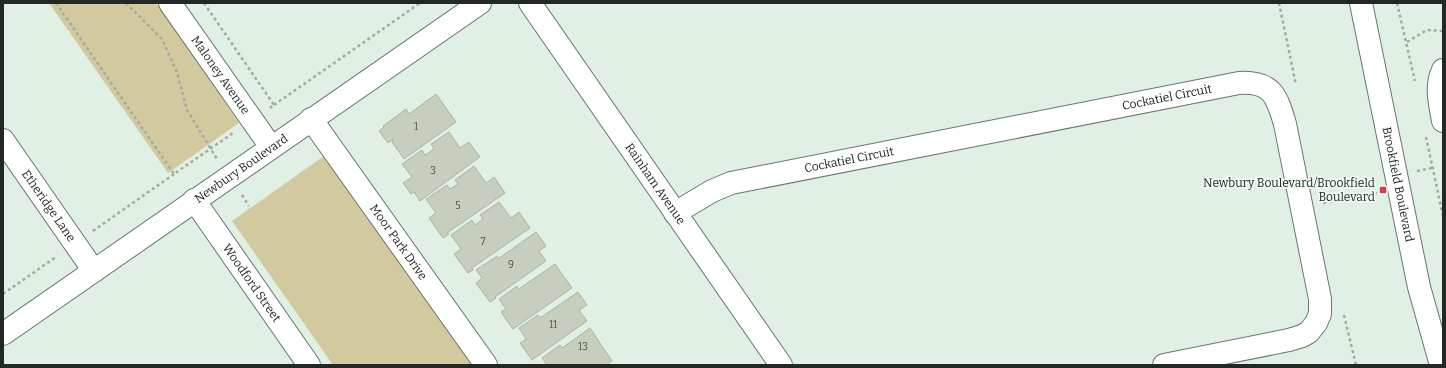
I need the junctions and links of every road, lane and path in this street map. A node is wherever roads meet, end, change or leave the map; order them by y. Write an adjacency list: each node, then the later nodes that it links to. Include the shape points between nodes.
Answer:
1 (56, 3): 21 (path)
2 (126, 3): 18 (path, via 162,39 177,72 187,110)
3 (170, 3): 14 (street, Maloney Avenue)
4 (204, 3): 12 (path)
5 (420, 3): 12 (path)
6 (480, 3): 13 (street, Newbury Boulevard)
7 (530, 3): 27 (street, Rainham Avenue)
8 (1361, 3): 36 (street, Brookfield Boulevard, via 1418,280)
9 (1443, 31): 10 (path, via 1427,30)
10 (1407, 42)
11 (1443, 70): 15 (street, via 1438,83)
12 (274, 105): 14 (path)
13 (311, 119): 17 (street, Newbury Boulevard); 33 (street, Moor Park Drive)
14 (252, 120): 17 (street, Maloney Avenue); 18 (path)
15 (1443, 121)
16 (3, 140): 28 (street, Etheridge Lane)
17 (271, 147): 22 (street, Newbury Boulevard)
18 (210, 148): 21 (path); 22 (path)
19 (1432, 168): 20 (path)
20 (1412, 172)
21 (174, 174): 28 (path)
22 (229, 177): 24 (street, Newbury Boulevard); 26 (path)
23 (1383, 192): 25 (path)
24 (194, 200): 29 (street, Newbury Boulevard); 32 (street, Woodford Street)
25 (1321, 203)
26 (249, 206)
27 (675, 213): 34 (street, Rainham Avenue); 35 (street, Cockatiel Circuit, via 731,183 1253,82 1272,92 1278,100 1285,124 1318,292 1320,314 1309,332 1290,340)
28 (75, 243): 29 (street, Etheridge Lane); 30 (path)
29 (94, 271): 31 (street, Newbury Boulevard)
30 (3, 294)
31 (3, 334)
32 (308, 365)
33 (486, 365)
34 (781, 365)
35 (1164, 365)
36 (1441, 365)

